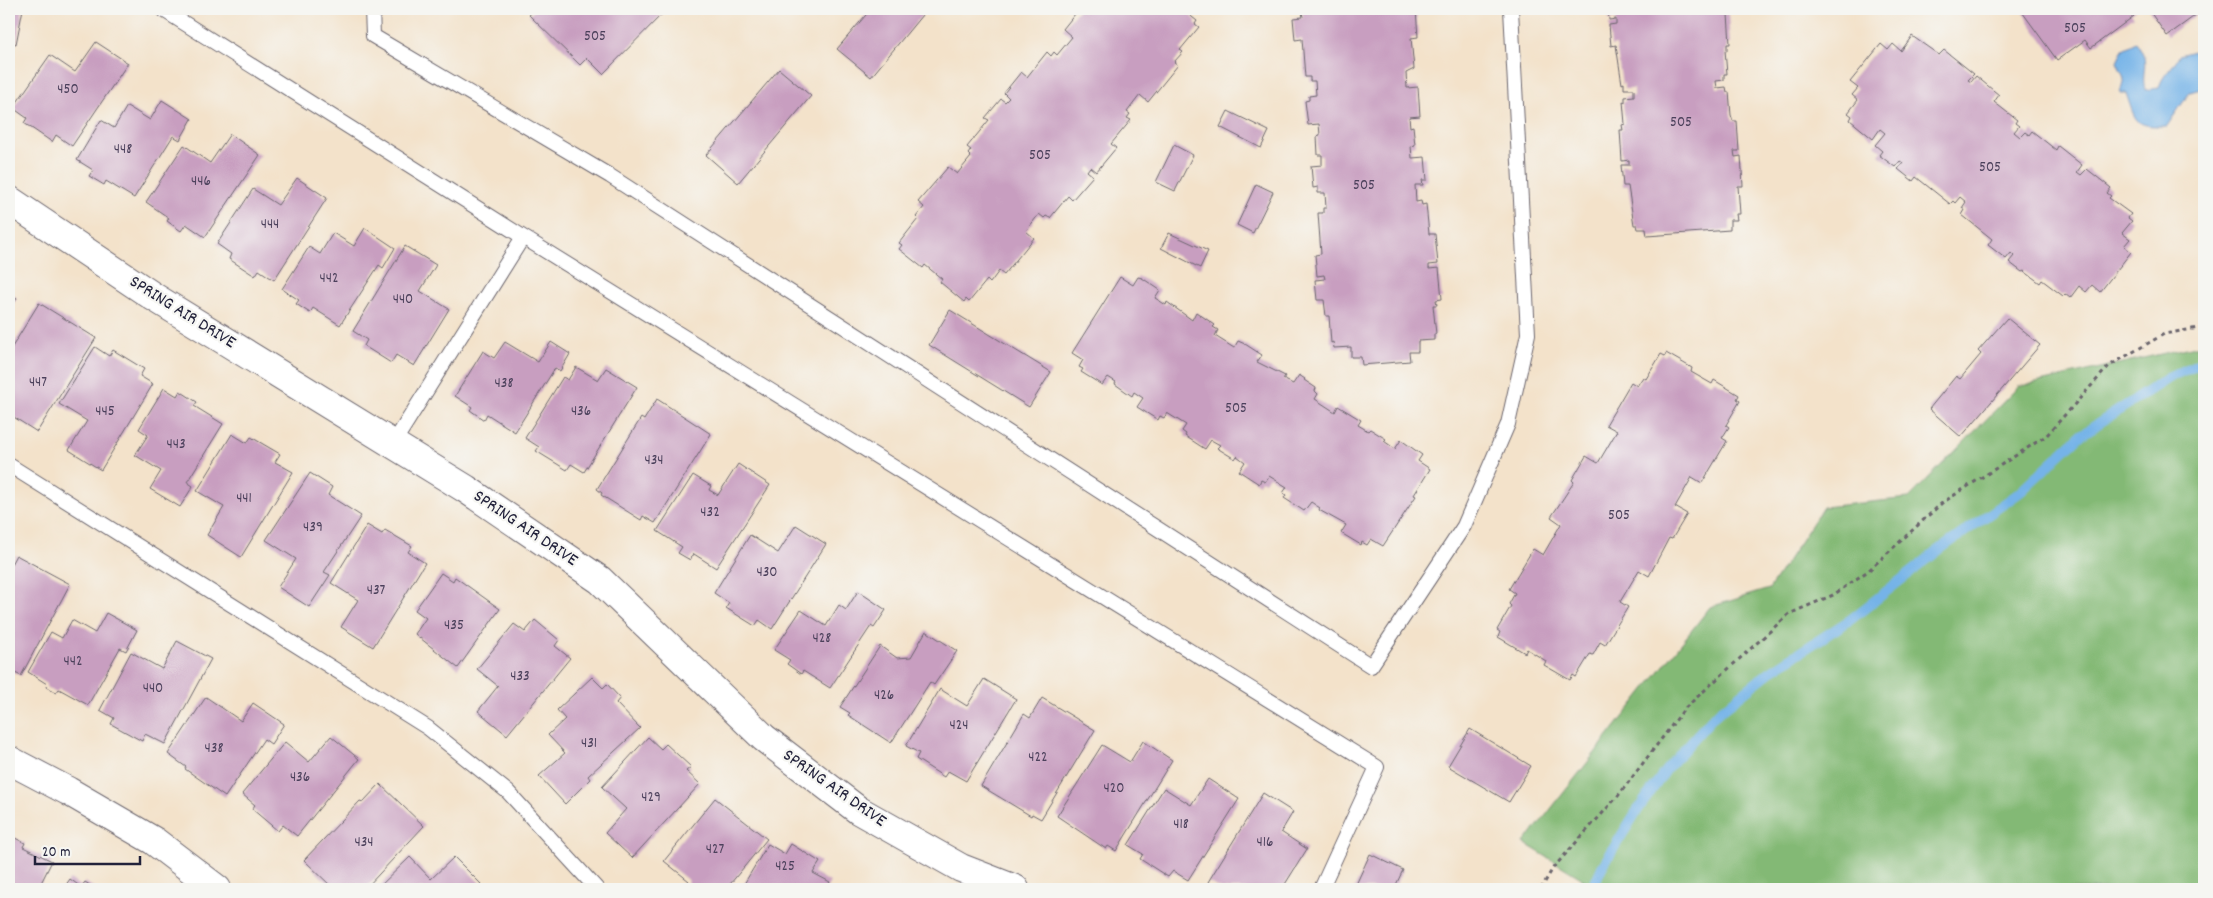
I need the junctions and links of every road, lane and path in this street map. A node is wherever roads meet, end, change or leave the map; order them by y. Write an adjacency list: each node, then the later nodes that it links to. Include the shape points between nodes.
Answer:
1 (162, 9): 5 (lane)
2 (372, 9): 3 (lane, via 373,36 617,180 1371,666 1464,526 1508,424 1528,334)
3 (1511, 9)
4 (9, 200): 7 (street, SPRING AIR DRIVE, via 154,297)
5 (523, 237): 7 (lane); 13 (lane, via 1377,768)
6 (2204, 327): 14 (path, via 2164,334 2109,366 2046,436 1942,503 1868,571 1833,595 1789,614 1686,708 1618,796 1553,868)
7 (393, 444): 12 (street, SPRING AIR DRIVE, via 600,580 764,738 858,810 961,868)
8 (9, 464): 11 (lane, via 428,728 508,792)
9 (9, 760): 10 (street, via 154,841)
10 (217, 889)
11 (597, 889)
12 (1015, 889)
13 (1321, 889)
14 (1541, 889)

